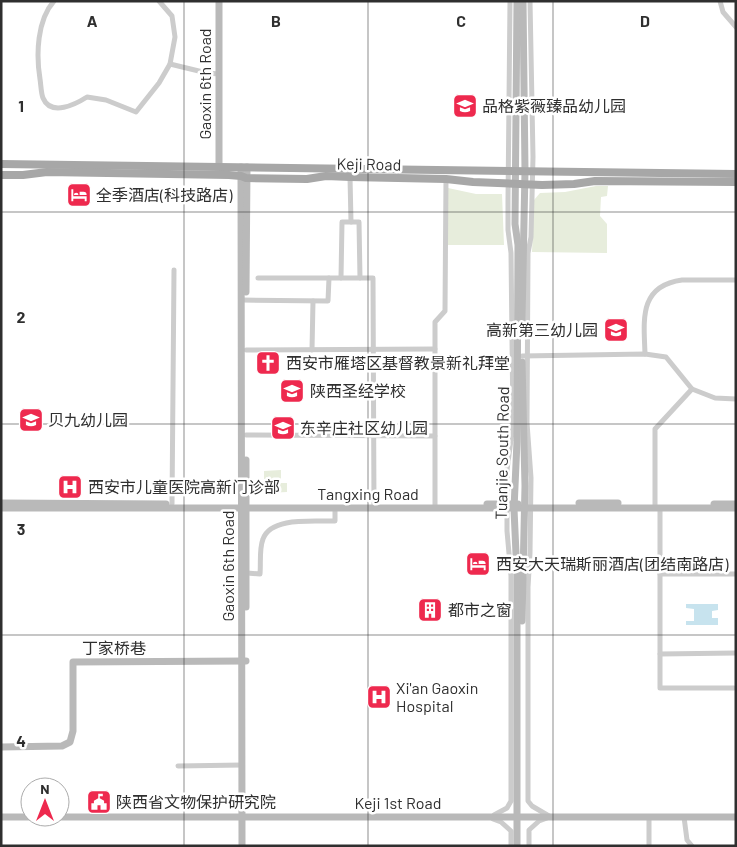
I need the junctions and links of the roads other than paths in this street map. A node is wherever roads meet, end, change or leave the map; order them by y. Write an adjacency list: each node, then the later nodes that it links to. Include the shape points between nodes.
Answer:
1 (54, 1): 10 (street, via 39,34 37,61 43,99 50,106 64,108 87,97 106,100 136,112)
2 (159, 1): 10 (street, via 172,16 175,37)
3 (219, 1): 11 (street, Gaoxin 6th Road)
4 (510, 1): 15 (street, Tuanjie South Road)
5 (516, 1): 15 (street, Tuanjie South Road)
6 (523, 1): 16 (street, Tuanjie South Road)
7 (530, 1): 16 (street, Tuanjie South Road)
8 (720, 1): 9 (street, via 723,12)
9 (736, 27)
10 (170, 64): 11 (street)
11 (219, 74): 13 (street, Gaoxin 6th Road)
12 (1, 164): 13 (main road, Keji Road)
13 (219, 166): 14 (main road, Keji Road)
14 (244, 167): 15 (main road, Keji Road); 19 (street, Gaoxin 6th Road)
15 (512, 170): 16 (main road, Keji Road); 23 (street, Tuanjie South Road)
16 (529, 171): 17 (main road, Keji Road); 24 (street, Tuanjie South Road)
17 (736, 174)
18 (1, 175): 19 (main road, Keji Road, via 47,172)
19 (244, 177): 20 (main road, Keji Road); 32 (street, Gaoxin 6th Road)
20 (350, 177): 21 (main road, Keji Road); 25 (street)
21 (446, 179): 23 (main road, Keji Road); 34 (street, via 445,311 435,322)
22 (736, 182): 24 (main road, Keji Road, via 595,181)
23 (512, 185): 24 (main road, Keji Road); 51 (street, Tuanjie South Road, via 518,245 518,359)
24 (528, 185): 39 (street, Tuanjie South Road, via 523,245)
25 (351, 222): 29 (street, via 342,222); 30 (street, via 359,222)
26 (174, 270): 46 (street)
27 (258, 278): 28 (street)
28 (329, 278): 29 (street); 33 (street, via 328,301)
29 (341, 278): 30 (street)
30 (360, 278): 37 (street, via 373,278)
31 (736, 280): 38 (street, via 682,280 655,290 645,310)
32 (244, 300): 33 (street); 35 (street, Gaoxin 6th Road); 48 (street, Gaoxin 6th Road)
33 (313, 301): 36 (street)
34 (435, 349): 37 (street); 44 (street)
35 (246, 350): 36 (street); 42 (street, Gaoxin 6th Road)
36 (312, 350): 37 (street)
37 (373, 350): 43 (street)
38 (645, 354): 39 (street); 40 (street, via 666,357)
39 (525, 356): 52 (street, Tuanjie South Road)
40 (692, 390): 41 (street, via 715,398); 53 (street, via 655,429)
41 (736, 399)
42 (246, 435): 43 (street); 48 (street, Gaoxin 6th Road)
43 (373, 436): 44 (street); 49 (street)
44 (435, 436): 50 (street)
45 (1, 503): 46 (street, Tangxing Road)
46 (172, 504): 48 (street, Tangxing Road)
47 (736, 504): 53 (street, Tangxing Road)
48 (244, 506): 49 (street, Tangxing Road); 54 (street, Tangxing Road); 55 (street, Tangxing Road); 57 (street, Gaoxin 6th Road); 62 (street, Gaoxin 6th Road)
49 (374, 506): 50 (street, Tangxing Road); 55 (street, Tangxing Road)
50 (435, 506): 51 (street, Tangxing Road)
51 (511, 506): 52 (street, Tangxing Road); 71 (street, via 508,553 512,576 512,801 508,808); 72 (street, Tuanjie South Road, via 517,576)
52 (528, 506): 53 (street, Tangxing Road); 72 (street, Tuanjie South Road, via 522,577); 73 (street, via 528,802)
53 (656, 507): 56 (street, Tangxing Road); 58 (street)
54 (1, 508)
55 (335, 508): 57 (street, via 335,521 284,523 270,528 262,540 260,574)
56 (736, 508)
57 (247, 573): 62 (street, Gaoxin 6th Road)
58 (660, 574): 59 (street); 61 (street)
59 (736, 574)
60 (736, 653): 61 (street)
61 (660, 654): 63 (street, via 660,688)
62 (244, 661): 64 (street, 丁家桥巷, via 74,662 70,742 62,746); 66 (street, Gaoxin 6th Road); 70 (street, Gaoxin 6th Road)
63 (734, 688)
64 (1, 746)
65 (178, 766): 66 (street)
66 (242, 766): 70 (street, Gaoxin 6th Road)
67 (1, 817): 68 (street)
68 (20, 817)
69 (70, 817): 70 (street, Keji 1st Road)
70 (244, 817): 71 (street, Keji 1st Road); 77 (street, Gaoxin 6th Road); 78 (street, Gaoxin 6th Road)
71 (488, 817): 72 (street, Keji 1st Road); 79 (street, via 511,831)
72 (520, 817): 73 (street, Keji 1st Road); 80 (street, Tuanjie South Road); 81 (street, Tuanjie South Road)
73 (552, 817): 74 (street, Keji 1st Road); 82 (street, via 539,821 529,830)
74 (649, 817): 75 (street, Keji 1st Road); 83 (street)
75 (684, 817): 76 (street, Keji 1st Road); 84 (street, via 687,840)
76 (736, 817)
77 (242, 846)
78 (246, 846)
79 (511, 846)
80 (517, 846)
81 (522, 846)
82 (528, 846)
83 (649, 846)
84 (692, 846)

